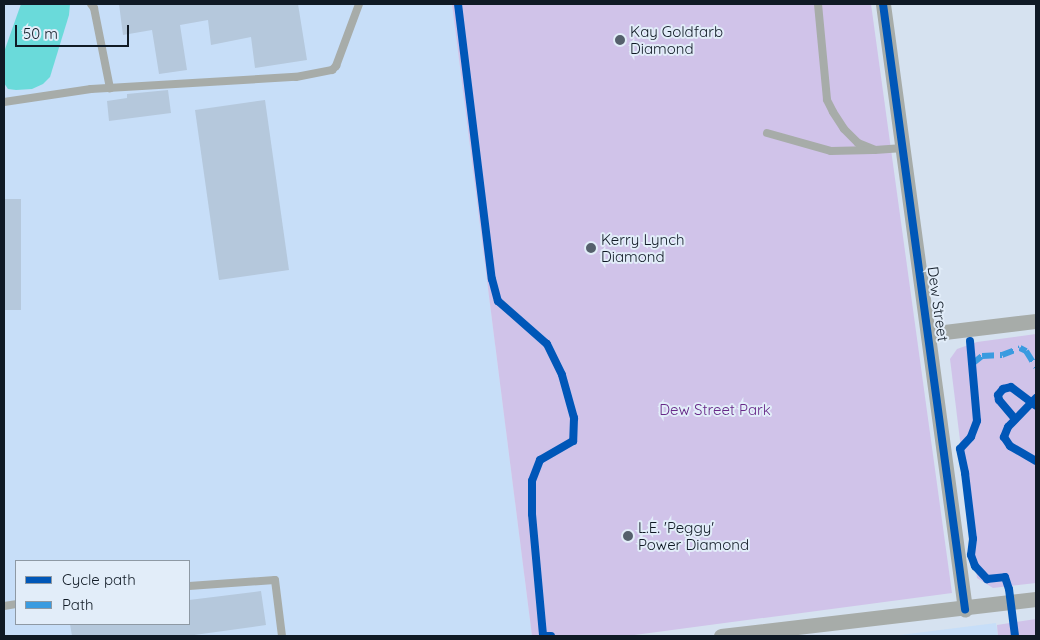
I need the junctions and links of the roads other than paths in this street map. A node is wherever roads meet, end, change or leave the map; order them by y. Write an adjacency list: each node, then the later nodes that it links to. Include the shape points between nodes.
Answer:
1 (91, 4): 5 (lane)
2 (359, 4): 5 (lane, via 332,70 296,77)
3 (818, 4): 9 (lane, via 827,100 844,129 858,143)
4 (883, 4): 8 (street, Dew Street)
5 (110, 88): 6 (lane)
6 (4, 102)
7 (768, 132): 9 (lane, via 831,151)
8 (903, 148): 9 (lane); 11 (street, Dew Street)
9 (874, 150)
10 (1036, 321): 11 (street)
11 (928, 334): 14 (street, Dew Street)
12 (190, 586): 15 (lane, via 275,580)
13 (1036, 599): 14 (street)
14 (964, 609): 16 (street)
15 (282, 636)
16 (721, 636)

